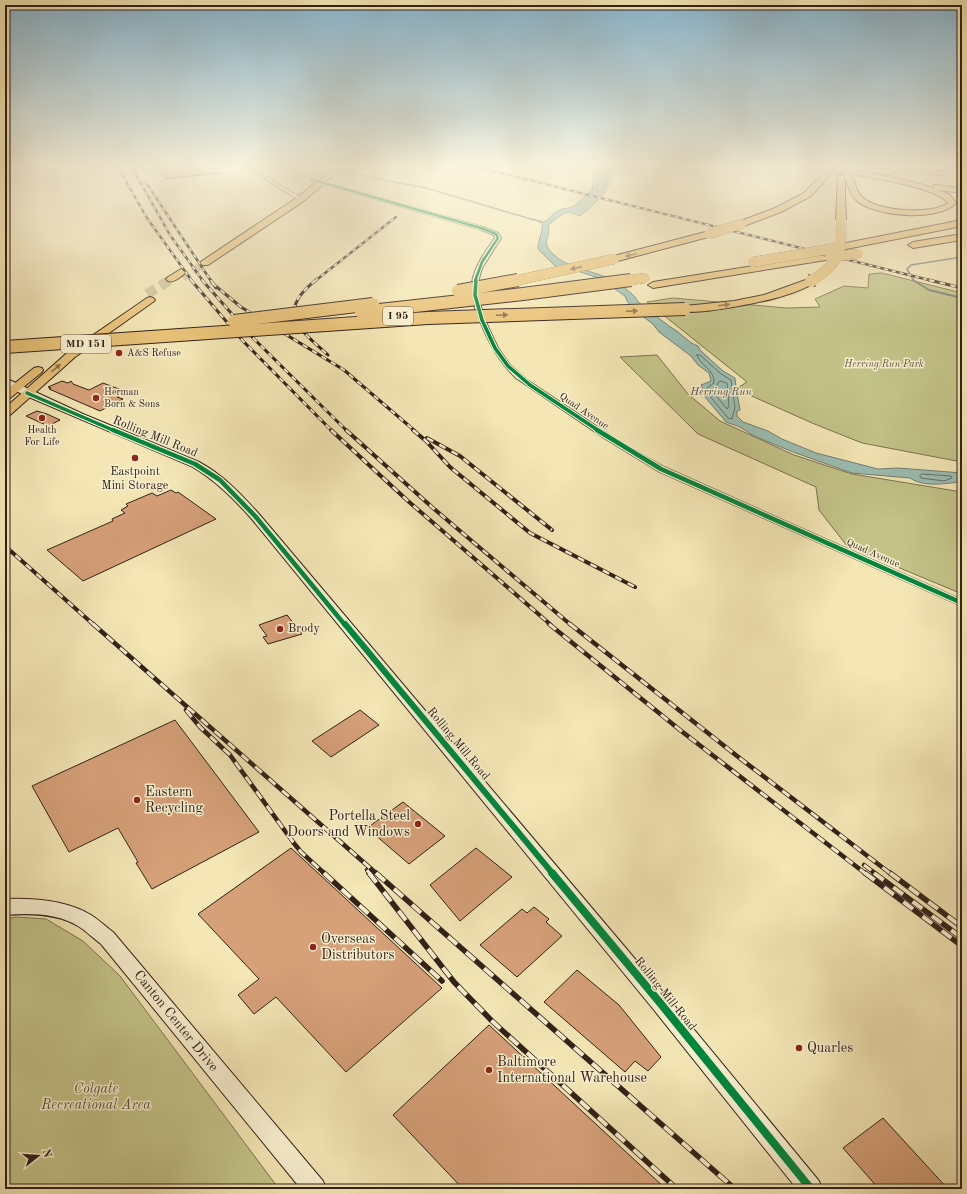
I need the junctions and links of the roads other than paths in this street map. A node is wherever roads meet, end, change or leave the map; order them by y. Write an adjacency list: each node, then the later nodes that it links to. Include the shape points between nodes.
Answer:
1 (261, 220): 8 (main road)
2 (271, 220): 8 (main road)
3 (452, 220): 25 (street, Quad Avenue, via 496,234 498,238 487,251 479,268 474,291 485,328 499,354 532,388 661,469)
4 (752, 220): 18 (highway, one-way to 18, bridge, via 614,259 508,282 312,313)
5 (841, 220): 20 (highway, one-way to 5, bridge, via 465,316 723,306 791,290 830,269 840,254)
6 (962, 223): 16 (highway, I 95, bridge)
7 (962, 231): 12 (highway)
8 (245, 234): 13 (main road)
9 (962, 237): 10 (highway)
10 (903, 246)
11 (870, 252): 12 (highway)
12 (856, 253): 16 (highway, I 95, bridge)
13 (202, 262)
14 (182, 275): 15 (main road)
15 (172, 281)
16 (649, 282): 18 (highway, I 95, bridge); 20 (highway, I 95, bridge, via 513,303 368,319)
17 (148, 297): 23 (main road, MD 151, via 79,345 56,356)
18 (192, 326): 19 (highway, I 95)
19 (5, 338)
20 (142, 338): 21 (highway, I 95, bridge)
21 (5, 347)
22 (5, 381): 23 (street, Rolling Mill Road)
23 (13, 392): 24 (main road, MD 151); 28 (street, Rolling Mill Road, via 195,464 212,474 235,494 661,1004)
24 (5, 414)
25 (962, 603)
26 (5, 908): 27 (street, Canton Center Drive, via 37,908 68,914 84,920 107,938)
27 (315, 1189)
28 (811, 1189)

